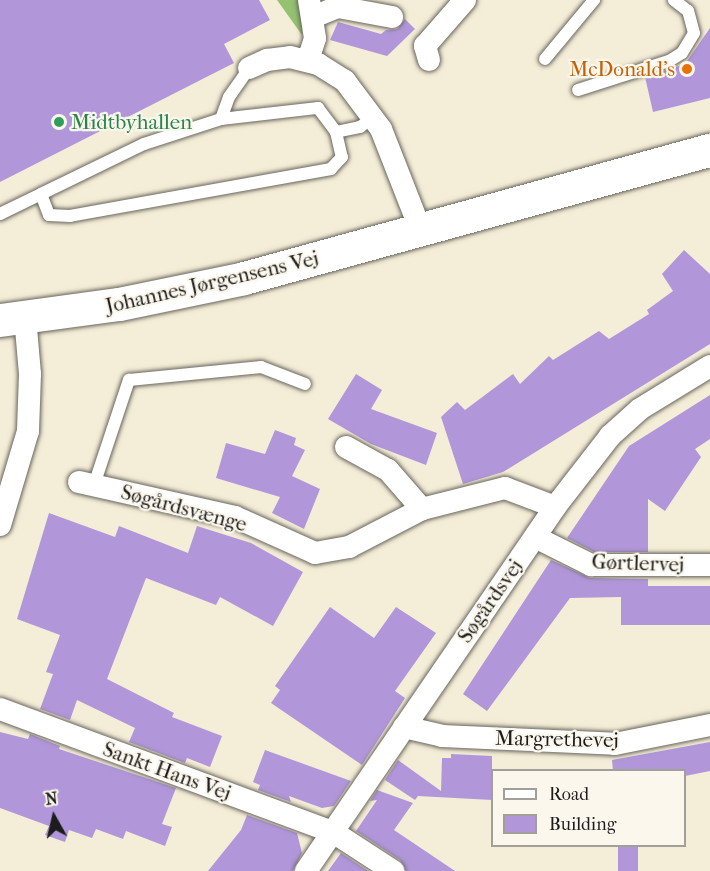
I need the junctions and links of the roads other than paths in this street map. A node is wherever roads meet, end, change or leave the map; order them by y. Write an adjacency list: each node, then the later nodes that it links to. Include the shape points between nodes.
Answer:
1 (465, 0): 8 (street, via 425,46)
2 (594, 0): 6 (lane)
3 (674, 0): 10 (lane, via 688,11 694,33 682,53 669,61)
4 (311, 8): 5 (street, via 338,7); 7 (street, via 315,38)
5 (392, 17)
6 (544, 58)
7 (308, 60): 9 (street, via 278,57); 11 (street, via 345,81)
8 (429, 60)
9 (249, 68): 12 (lane, via 228,97)
10 (578, 90)
11 (374, 117): 13 (lane, via 360,127); 17 (street, via 406,186)
12 (220, 119): 13 (lane, via 318,108); 15 (lane, via 144,144)
13 (336, 132): 15 (lane, via 342,157 331,169 70,216 49,215)
14 (710, 150): 17 (street, Johannes Jørgensens Vej)
15 (41, 194): 16 (lane)
16 (0, 214)
17 (421, 231): 18 (street, Johannes Jørgensens Vej, via 202,288)
18 (13, 319): 25 (street, via 28,432)
19 (710, 366): 23 (street, Søgårdsvej, via 640,409 610,436)
20 (305, 384): 22 (lane, via 261,367 129,380)
21 (346, 447): 24 (street, via 388,470)
22 (87, 483): 24 (street, Søgårdsvænge, via 235,517 315,553 349,547)
23 (555, 507): 24 (street, Søgårdsvænge, via 505,488); 26 (street, Søgårdsvej)
24 (422, 509)
25 (0, 525)
26 (535, 537): 27 (street, Gørtlervej, via 591,565); 30 (street, Søgårdsvej)
27 (710, 565)
28 (0, 709): 31 (street, Sankt Hans Vej)
29 (710, 725): 30 (street, Margrethevej, via 615,744 441,736)
30 (404, 727): 31 (street, Søgårdsvej)
31 (333, 832): 32 (street, Søgårdsvej); 33 (street, Sankt Hans Vej)
32 (306, 871)
33 (393, 871)

